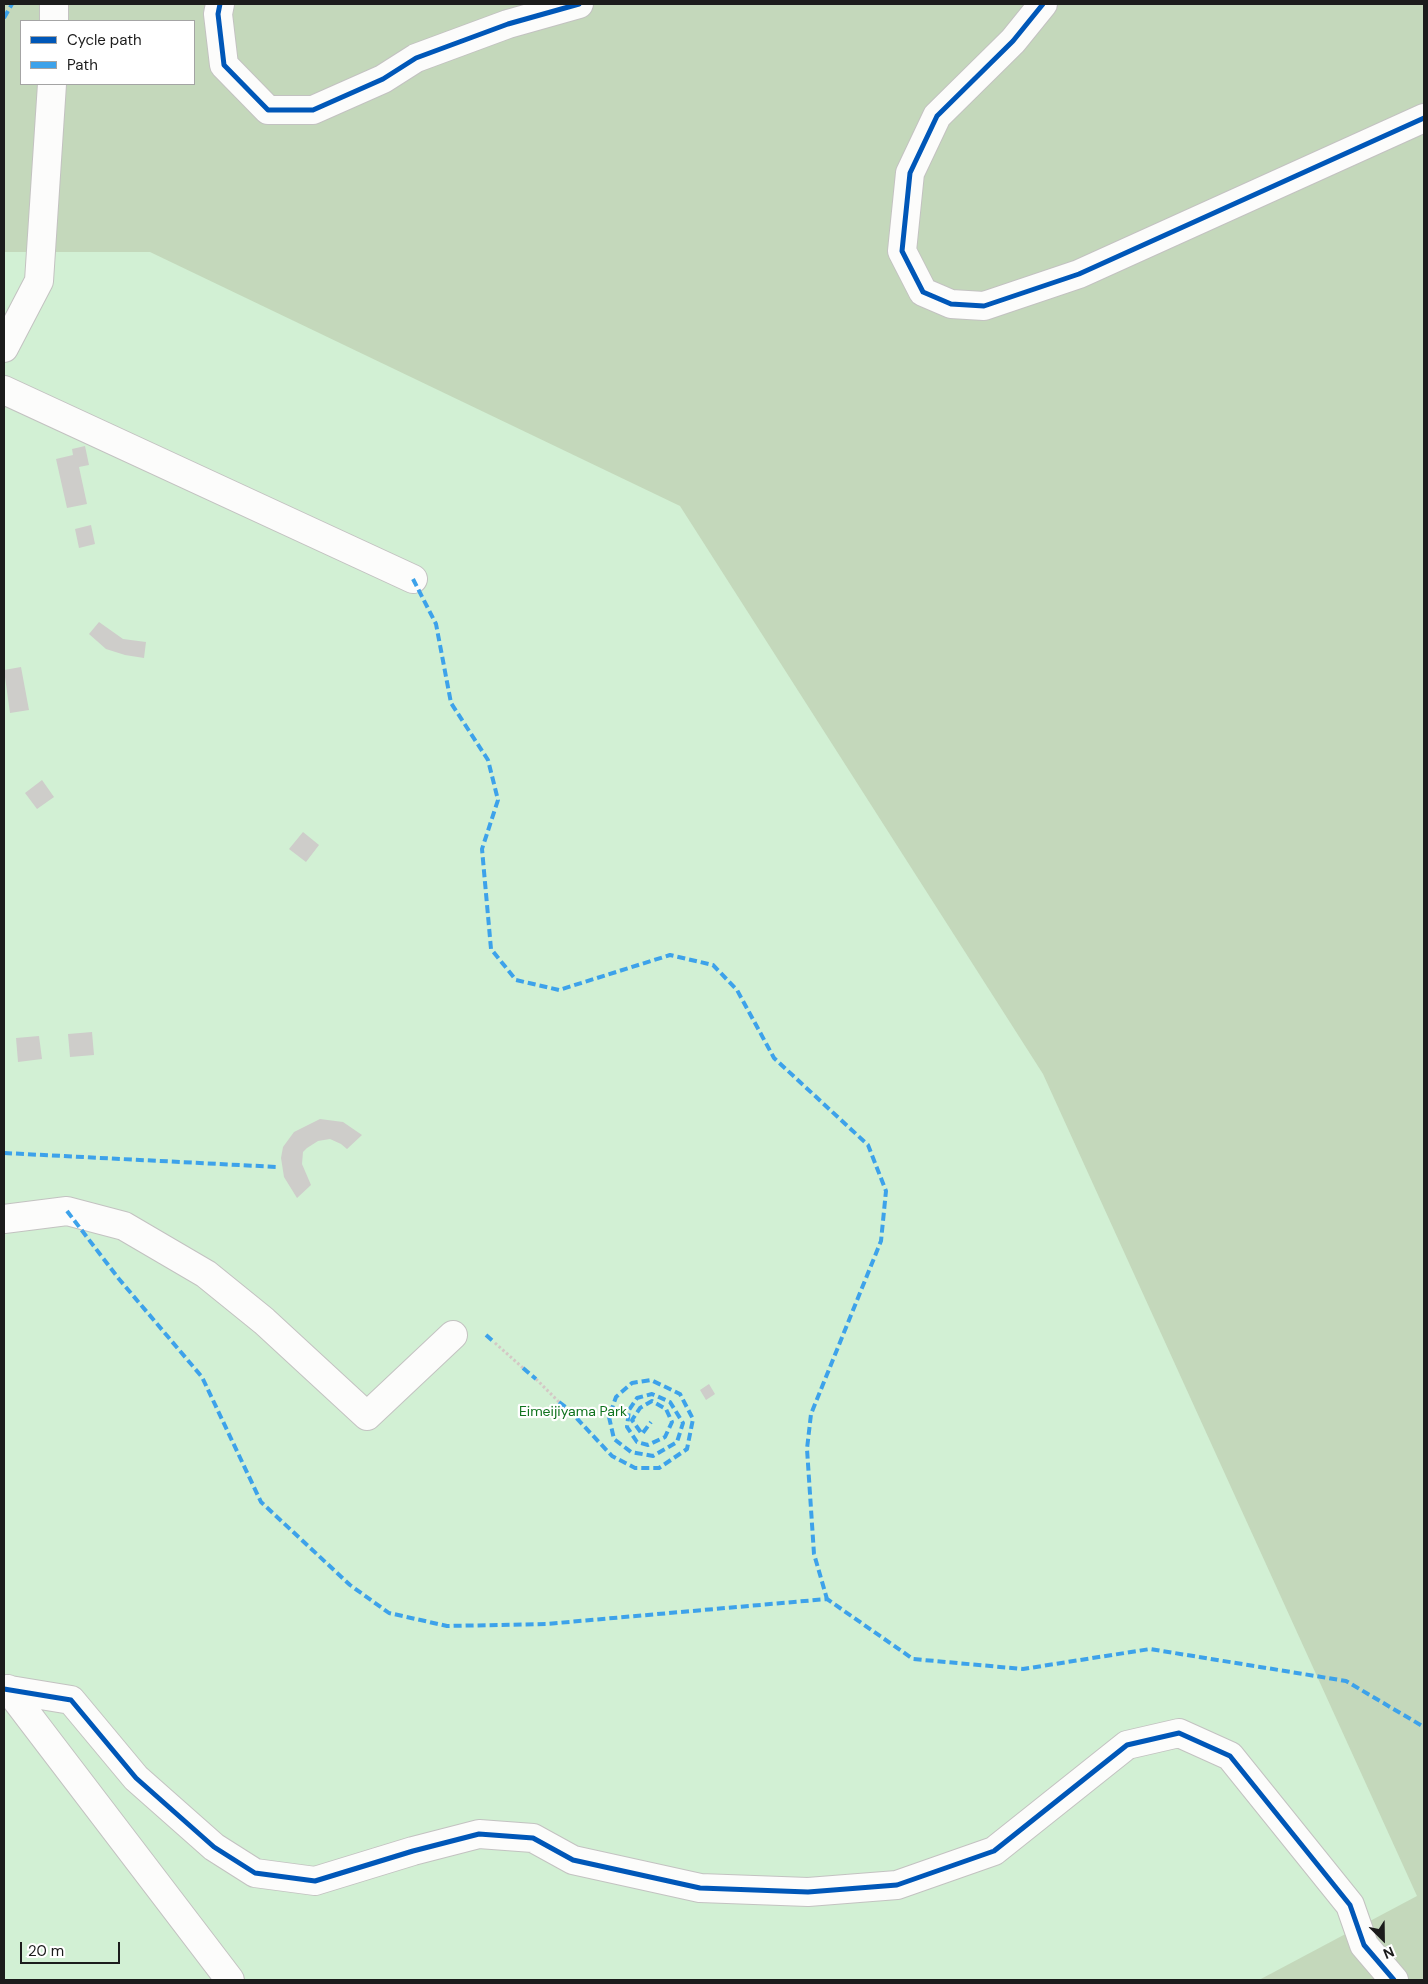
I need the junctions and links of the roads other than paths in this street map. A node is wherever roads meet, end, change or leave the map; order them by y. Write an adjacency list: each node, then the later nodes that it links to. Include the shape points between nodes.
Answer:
1 (54, 4): 5 (street)
2 (220, 4): 3 (street, via 218,14 224,65 268,110 313,110 383,79 416,58 508,24)
3 (579, 4)
4 (1043, 4): 7 (street, via 1013,41 937,116 910,173 902,251 923,292 951,304 984,306 1079,274)
5 (54, 20)
6 (52, 85): 8 (street, via 39,281)
7 (1424, 118)
8 (4, 348)
9 (4, 390): 10 (street)
10 (413, 579)
11 (4, 1219): 12 (street, via 67,1211 124,1226 206,1274 264,1321 367,1416)
12 (453, 1335)
13 (6, 1689): 14 (street); 15 (street, via 71,1700 136,1778 214,1847 255,1873 315,1881 479,1834 533,1838 573,1860 700,1888 808,1892 897,1885 994,1851 1127,1745 1179,1733 1230,1756 1350,1905 1364,1945)
14 (230, 1980)
15 (1394, 1980)

